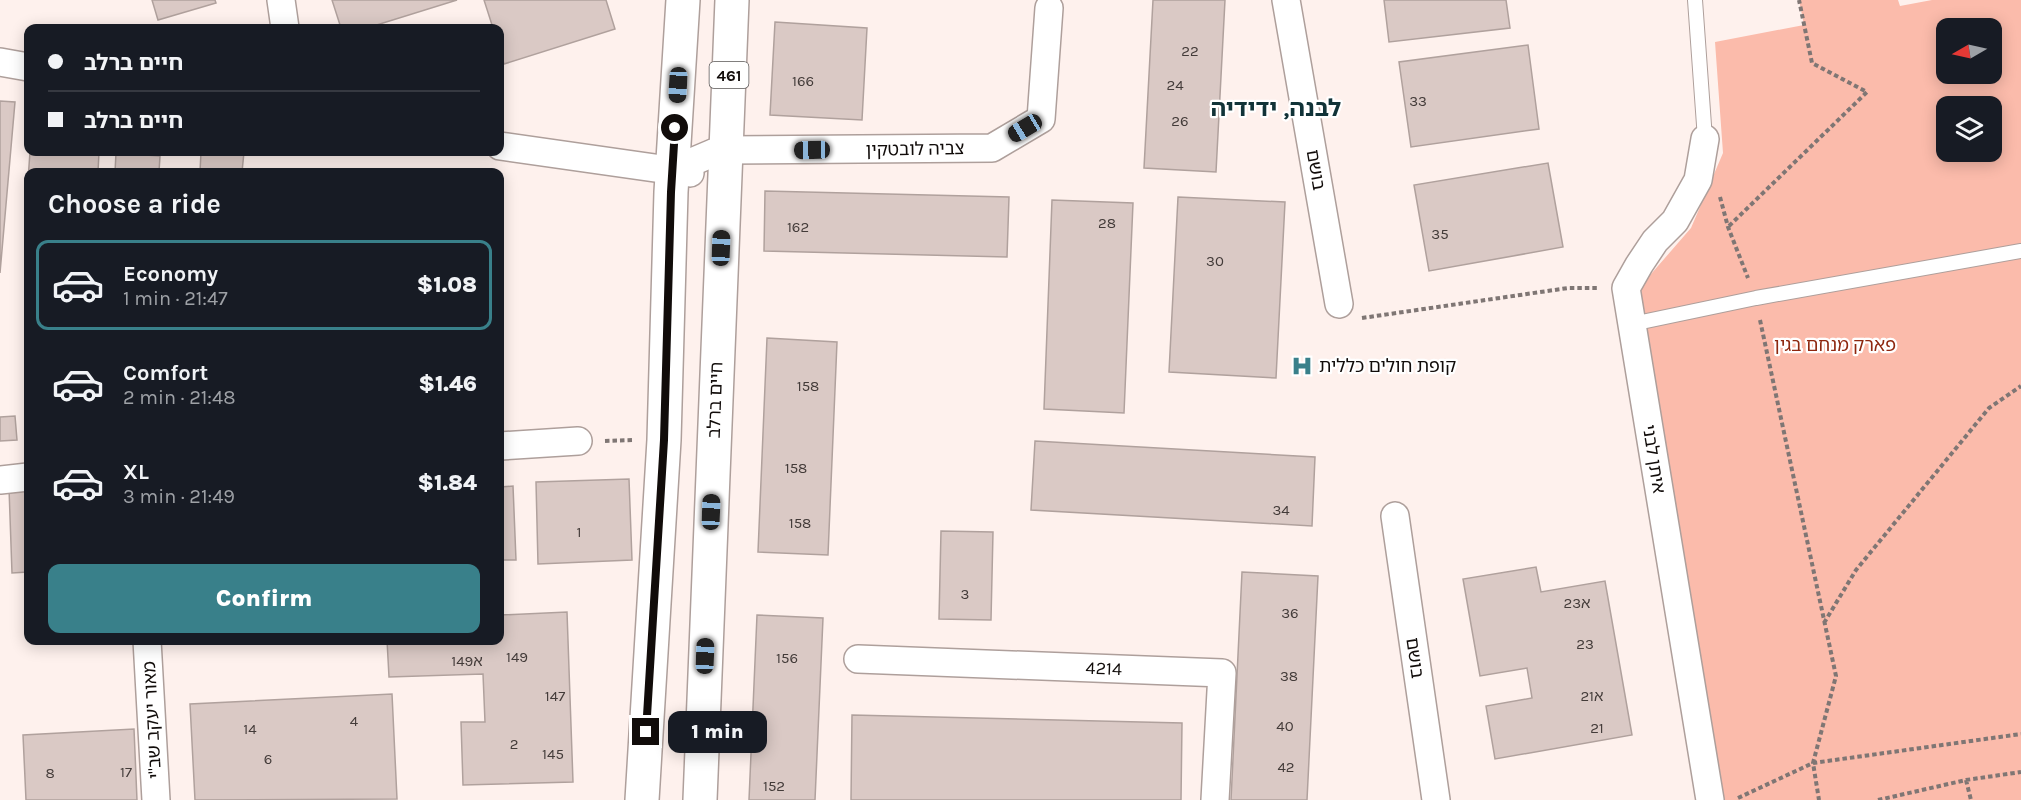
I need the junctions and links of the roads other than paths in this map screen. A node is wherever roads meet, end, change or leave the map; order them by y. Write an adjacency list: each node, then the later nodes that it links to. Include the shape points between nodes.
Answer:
1 (281, 0): 7 (street)
2 (683, 0): 13 (main road)
3 (732, 0): 12 (main road, חיים ברלב / 461)
4 (1286, 0): 15 (street, בושם)
5 (1695, 0): 10 (lane)
6 (1049, 8): 12 (street, צביה לובטקין, via 1041,119 992,148)
7 (284, 24)
8 (0, 62): 9 (street)
9 (24, 66)
10 (1705, 139): 16 (street, איתן לבני, via 1698,180 1675,221 1655,241 1626,288)
11 (504, 148): 13 (street, צביה לובטקין)
12 (725, 164): 13 (street, צביה לובטקין); 26 (main road, חיים ברלב / 461)
13 (672, 170): 25 (main road, via 664,440)
14 (2021, 251): 16 (lane)
15 (1339, 304)
16 (1632, 324): 29 (street, איתן לבני)
17 (578, 441): 18 (street)
18 (504, 446)
19 (24, 477): 20 (street)
20 (0, 480)
21 (1395, 516): 28 (street, בושם)
22 (147, 645): 24 (street, מאור יעקב שב"י)
23 (858, 659): 27 (street, 4214, via 1222,673)
24 (156, 800)
25 (642, 800)
26 (700, 800)
27 (1215, 800)
28 (1436, 800)
29 (1710, 800)

